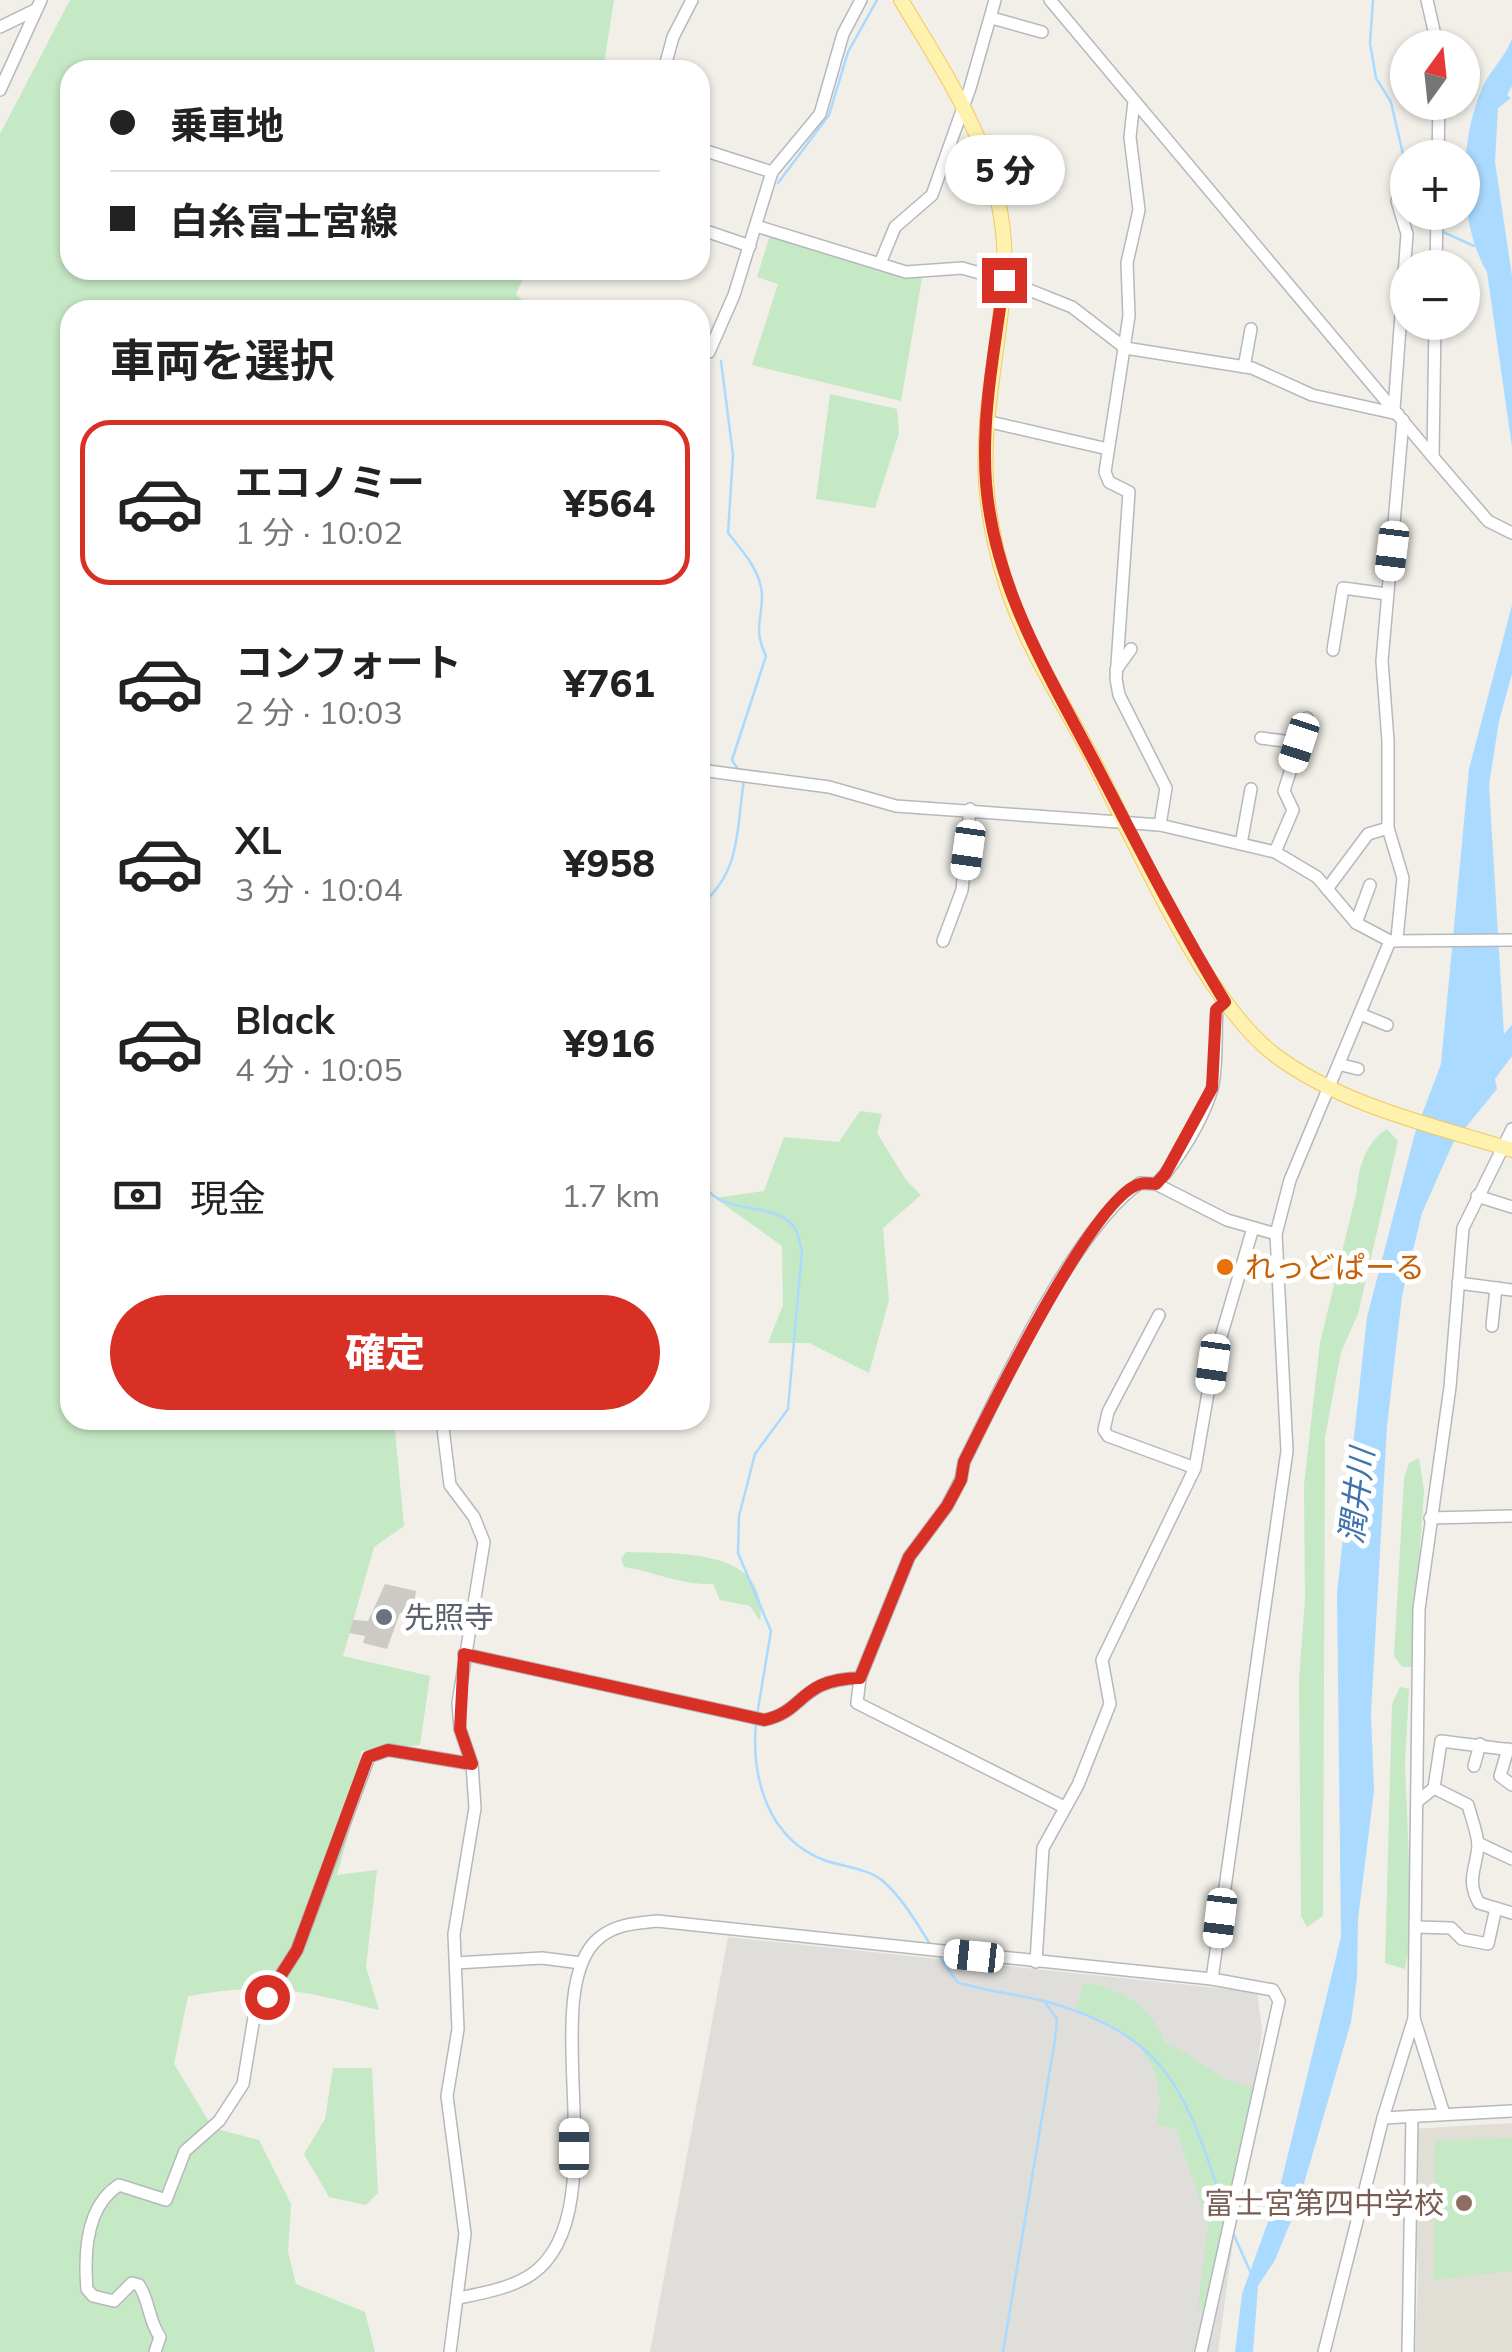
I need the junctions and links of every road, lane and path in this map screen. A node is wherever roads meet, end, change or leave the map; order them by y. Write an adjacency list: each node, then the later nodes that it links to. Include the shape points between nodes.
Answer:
1 (692, 0): 13 (street)
2 (842, 0): 7 (street)
3 (901, 0): 16 (main road)
4 (995, 0): 9 (street)
5 (1050, 0): 15 (street)
6 (1427, 0): 11 (street)
7 (859, 3): 18 (street, via 820,114)
8 (39, 4): 10 (street); 14 (street)
9 (992, 18): 12 (street); 16 (street)
10 (0, 27)
11 (1434, 30)
12 (1042, 32)
13 (667, 60)
14 (0, 90)
15 (1134, 102): 27 (street, via 1130,137 1139,210 1127,263); 30 (street)
16 (965, 105): 23 (street, via 932,194 895,227); 24 (main road, via 996,186)
17 (710, 152): 18 (street)
18 (772, 172): 19 (street)
19 (756, 226): 22 (street); 23 (street)
20 (1406, 230): 30 (street)
21 (710, 232): 22 (street)
22 (750, 246): 28 (street)
23 (881, 262): 24 (street, via 906,272 962,268)
24 (1004, 280): 27 (street, via 1072,307); 31 (main road)
25 (1251, 329): 29 (street)
26 (1435, 340): 33 (street)
27 (1125, 348): 29 (street); 32 (street)
28 (710, 349)
29 (1244, 367): 30 (street, via 1312,394)
30 (1398, 415): 33 (street); 35 (street)
31 (986, 422): 32 (street); 45 (main road, via 986,482 1006,584)
32 (1108, 450): 38 (street, via 1110,482 1128,492)
33 (1432, 457): 34 (street, via 1488,521)
34 (1512, 533)
35 (1387, 594): 37 (street, via 1343,588); 47 (street, via 1382,661)
36 (1131, 649): 38 (street)
37 (1333, 650)
38 (1116, 670): 46 (street, via 1119,696 1166,788)
39 (1307, 718): 41 (street)
40 (1261, 738): 41 (street)
41 (1299, 743): 49 (street, via 1284,791 1293,810)
42 (710, 771): 44 (street, via 829,787 896,806)
43 (1252, 789): 48 (street)
44 (970, 809): 45 (street); 55 (street, via 962,890)
45 (1126, 824): 46 (street); 56 (main road)
46 (1160, 825): 48 (street)
47 (1388, 828): 51 (street, via 1368,834); 53 (street, via 1403,878)
48 (1241, 844): 49 (street)
49 (1275, 852): 51 (street)
50 (1370, 886): 52 (street)
51 (1327, 889): 52 (street)
52 (1356, 923): 53 (street)
53 (1393, 939): 54 (street); 57 (street)
54 (1510, 940)
55 (944, 941)
56 (1225, 1002): 61 (main road, via 1273,1054); 64 (street, via 1216,1010 1212,1088)
57 (1360, 1014): 58 (street); 59 (street)
58 (1388, 1025)
59 (1342, 1065): 60 (street); 61 (street)
60 (1358, 1069)
61 (1331, 1089): 63 (main road); 68 (street, via 1290,1180)
62 (1512, 1129): 63 (street)
63 (1504, 1148): 65 (street)
64 (1156, 1184): 67 (street); 79 (street, via 1140,1184 1107,1214 1016,1354 961,1480 909,1557)
65 (1478, 1196): 66 (street); 69 (street, via 1463,1228)
66 (1512, 1207)
67 (1253, 1228): 68 (street); 75 (street, via 1213,1364)
68 (1276, 1234): 96 (street, via 1287,1451)
69 (1458, 1283): 70 (street); 77 (street)
70 (1496, 1288): 71 (street); 73 (street)
71 (1512, 1290)
72 (1160, 1315): 75 (street, via 1104,1430)
73 (1492, 1326)
74 (443, 1430): 78 (street, via 450,1485 484,1542)
75 (1194, 1468): 87 (street, via 1102,1660 1110,1704)
76 (1512, 1516): 77 (street)
77 (1430, 1518): 86 (street, via 1418,1609)
78 (464, 1654): 79 (street, via 764,1720 780,1717 824,1680); 82 (street, via 460,1729)
79 (860, 1678): 87 (street, via 857,1703)
80 (1480, 1744): 81 (street); 83 (street); 85 (street, via 1441,1742)
81 (1510, 1749): 84 (street, via 1500,1776)
82 (472, 1764): 94 (street, via 473,1838 454,1934); 103 (street, via 388,1750 368,1757 297,1950 254,2016 243,2084 232,2106 185,2151 166,2200 119,2185 94,2217 86,2289 114,2301 140,2284 160,2337)
83 (1474, 1766)
84 (1512, 1785)
85 (1434, 1788): 86 (street); 88 (street, via 1468,1805)
86 (1418, 1801): 92 (street)
87 (1064, 1807): 93 (street, via 1043,1848)
88 (1478, 1843): 89 (street); 90 (street, via 1470,1880 1479,1903)
89 (1512, 1860)
90 (1496, 1908): 91 (street); 92 (street, via 1488,1944 1462,1939 1451,1928)
91 (1512, 1912)
92 (1417, 1927): 97 (street)
93 (1036, 1962): 95 (street, via 657,1922 623,1924 598,1938); 96 (street)
94 (456, 1963): 95 (street); 102 (street, via 458,2029 448,2096 466,2234)
95 (581, 1963): 102 (street, via 566,2230 530,2276)
96 (1212, 1979): 105 (street, via 1273,1990 1279,2001)
97 (1414, 2018): 99 (street); 101 (street)
98 (1512, 2110): 99 (street)
99 (1444, 2114): 100 (street)
100 (1412, 2116): 101 (street); 107 (street)
101 (1383, 2118): 106 (street)
102 (460, 2298): 104 (street)
103 (154, 2352)
104 (450, 2352)
105 (1201, 2352)
106 (1324, 2352)
107 (1408, 2352)

